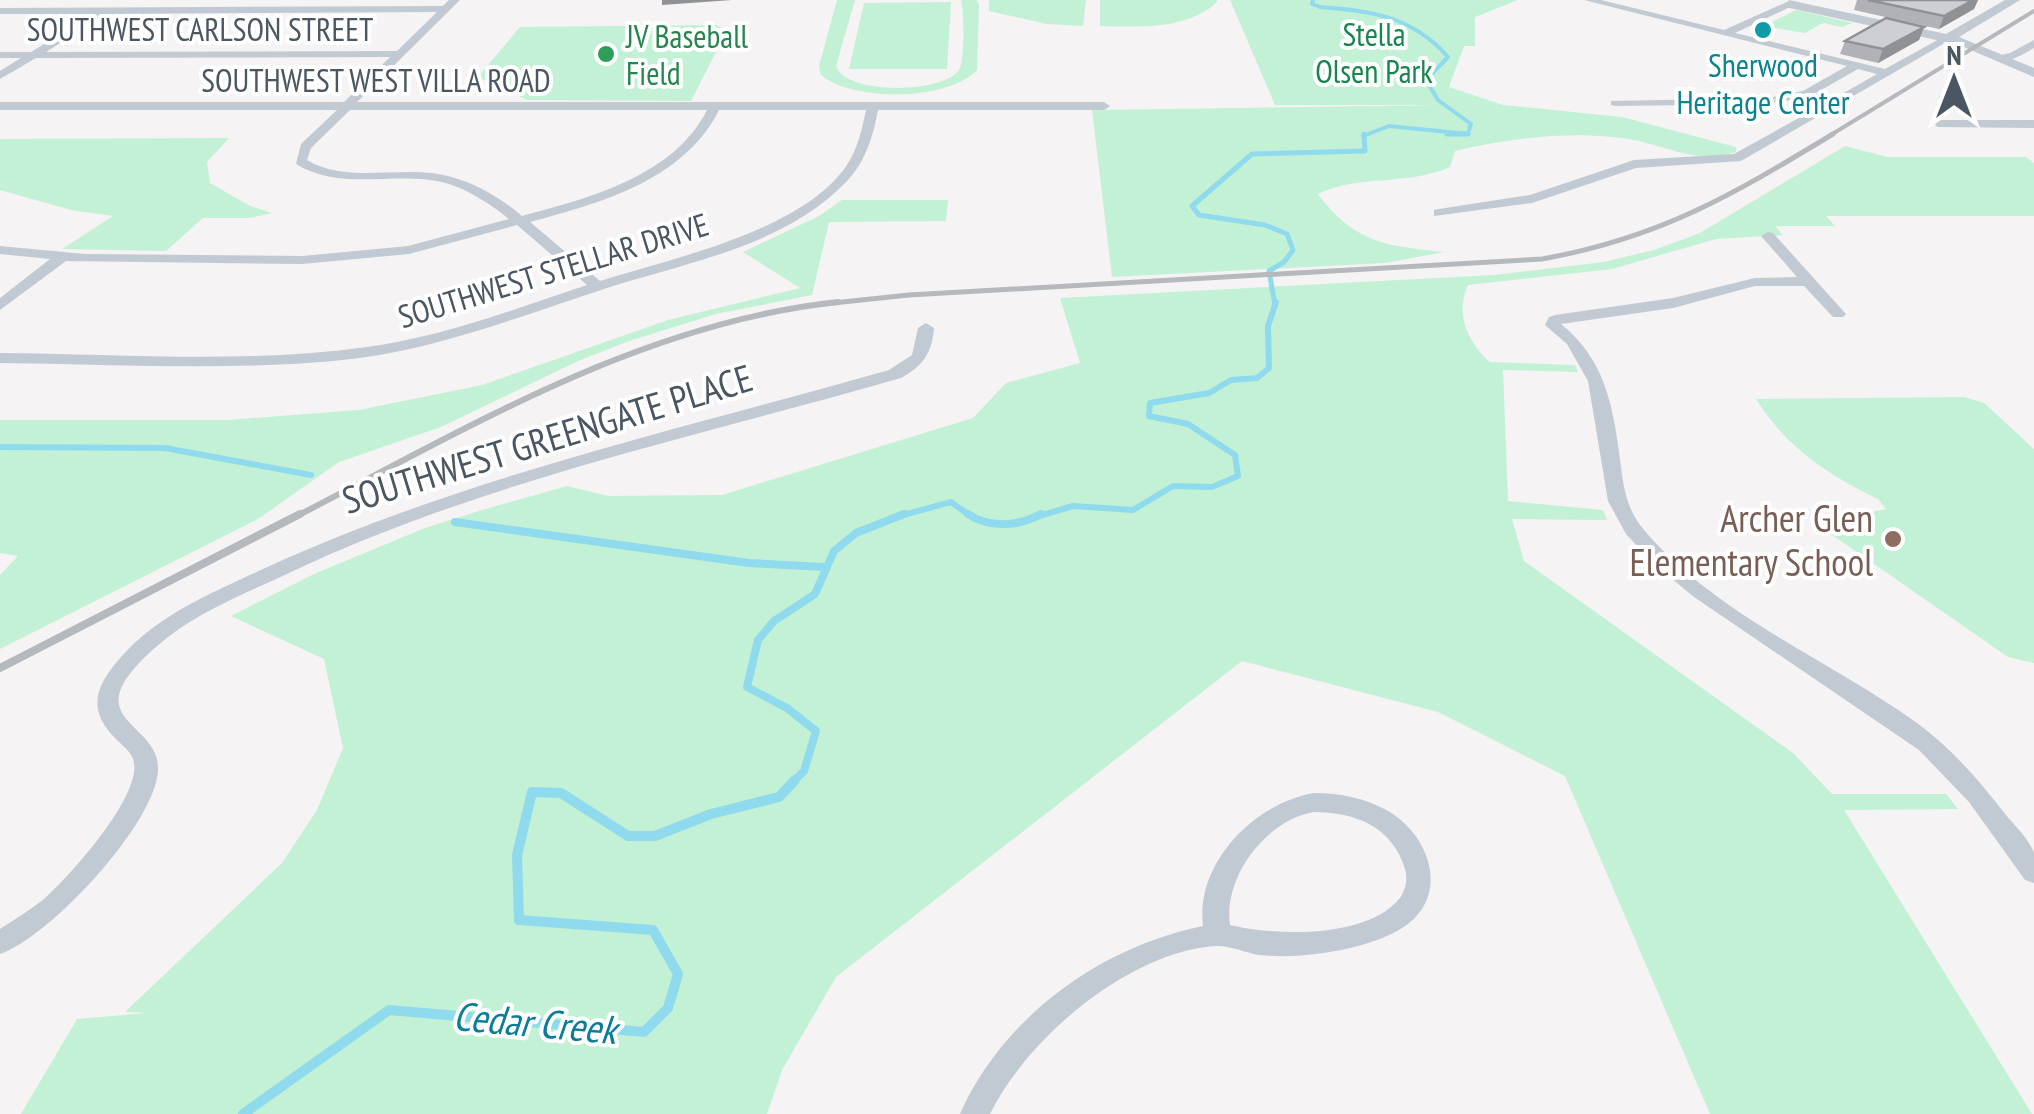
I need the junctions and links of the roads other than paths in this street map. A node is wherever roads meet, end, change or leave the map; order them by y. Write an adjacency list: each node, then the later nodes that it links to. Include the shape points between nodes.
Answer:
1 (123, 0): 9 (street)
2 (455, 0): 10 (street)
3 (1590, 0): 12 (street)
4 (1773, 0): 6 (street)
5 (2014, 0): 8 (street)
6 (1793, 2): 12 (street); 13 (street)
7 (1974, 2): 8 (street)
8 (2001, 8): 13 (street)
9 (106, 10): 10 (street); 11 (street); 17 (street)
10 (445, 10): 15 (street)
11 (0, 11)
12 (1723, 34): 19 (street)
13 (1947, 39): 18 (street); 20 (street)
14 (2034, 42): 18 (street)
15 (400, 54): 17 (street, SOUTHWEST CARLSON STREET); 30 (street)
16 (0, 55): 17 (street, SOUTHWEST CARLSON STREET)
17 (32, 55): 22 (street)
18 (1998, 57): 21 (street)
19 (1856, 66): 20 (street); 23 (street)
20 (1887, 73): 24 (street)
21 (2034, 73)
22 (0, 76)
23 (1806, 94): 24 (street); 25 (street, via 1768,101)
24 (1838, 102): 33 (street, via 1737,158 1634,164 1532,199)
25 (1615, 103)
26 (0, 106): 30 (street, SOUTHWEST WEST VILLA ROAD)
27 (715, 106): 28 (street, SOUTHWEST WEST VILLA ROAD); 30 (street, SOUTHWEST WEST VILLA ROAD); 34 (street, via 697,140 652,174)
28 (873, 106): 29 (street, SOUTHWEST WEST VILLA ROAD); 39 (street, SOUTHWEST STELLAR DRIVE, via 864,148 850,170 794,216 736,243)
29 (1104, 106)
30 (344, 108): 34 (street, via 300,152 304,165 336,174 449,180 477,190)
31 (1942, 124): 32 (street)
32 (2034, 124)
33 (1439, 213)
34 (518, 221): 37 (street, via 420,248 339,259); 39 (street)
35 (1768, 236): 38 (street)
36 (0, 250): 37 (street)
37 (62, 257): 40 (street)
38 (1812, 282): 41 (street); 44 (street, via 1754,282 1553,325 1582,351 1596,379 1617,501 1642,544 1687,583 1911,730 1972,790)
39 (598, 286): 43 (street, SOUTHWEST STELLAR DRIVE, via 478,328 369,352 278,359)
40 (0, 305)
41 (1838, 314)
42 (926, 328): 46 (street, SOUTHWEST GREENGATE PLACE, via 924,353 894,374 408,514 314,550 158,633 126,664 111,689 108,712 147,766 142,790 56,904)
43 (0, 358)
44 (2034, 873)
45 (1218, 934): 45 (street, via 1292,944 1396,921 1418,888 1413,851 1372,814 1346,805 1298,805 1274,815 1220,882 1214,902); 47 (street, via 1105,973 1002,1067)
46 (0, 942)
47 (975, 1114)

